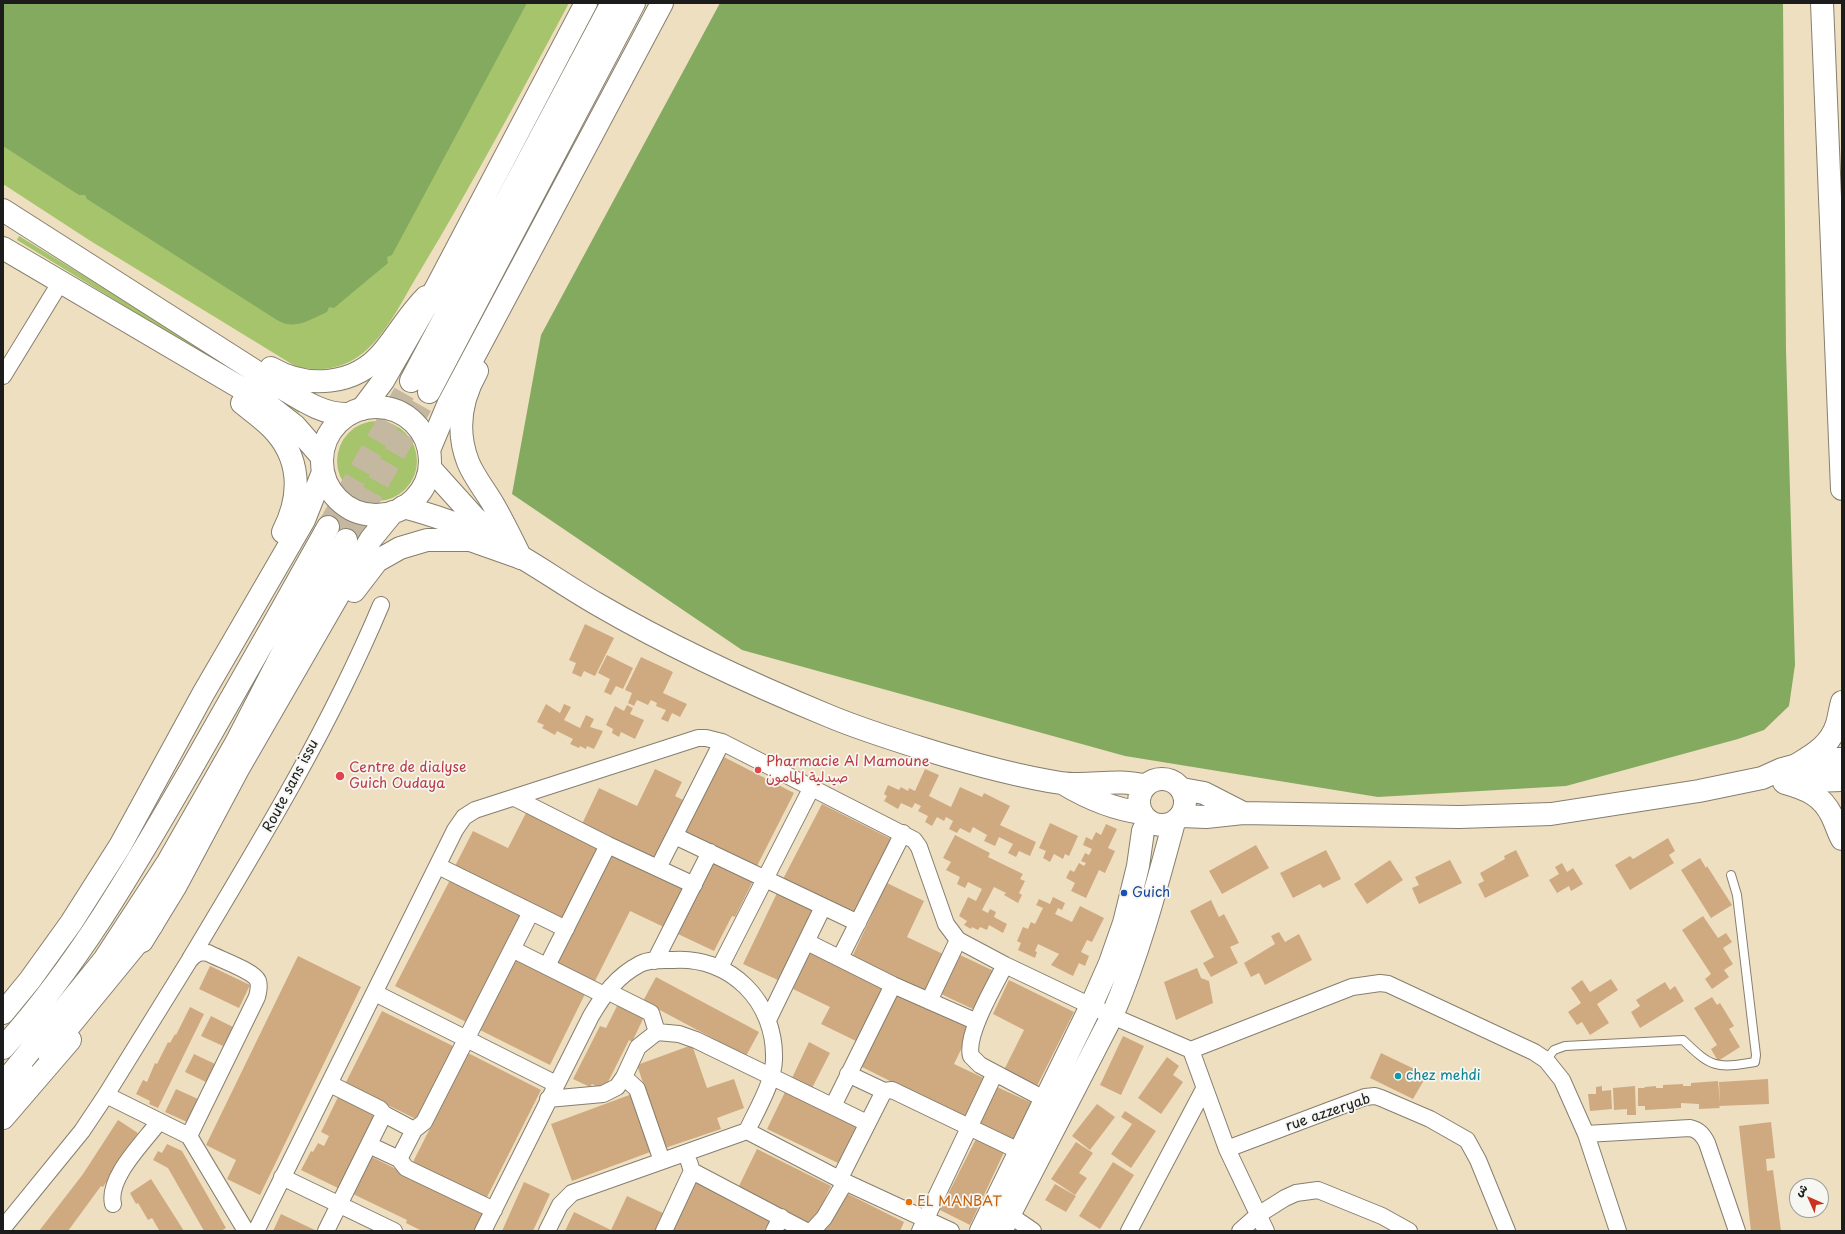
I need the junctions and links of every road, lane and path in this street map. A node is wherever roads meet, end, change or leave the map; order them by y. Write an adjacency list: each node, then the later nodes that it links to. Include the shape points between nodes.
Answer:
1 (586, 3): 9 (main road)
2 (612, 3): 14 (main road)
3 (634, 3): 15 (main road)
4 (662, 3): 10 (main road)
5 (1822, 3): 19 (main road)
6 (3, 210): 11 (main road)
7 (3, 248): 8 (main road)
8 (60, 283): 12 (main road); 13 (street)
9 (435, 290): 11 (main road, via 411,312 377,358 361,371 348,377 321,382 307,381 281,373 253,358); 16 (main road, via 383,381)
10 (489, 329): 17 (main road, via 440,419); 23 (main road, via 480,366 463,400 463,444 468,463 494,505)
11 (231, 355): 16 (main road, via 315,407 332,413)
12 (217, 373): 18 (main road, via 279,413 302,433); 24 (main road, via 237,397 272,428 291,457 296,473 295,503 273,554)
13 (3, 376)
14 (411, 381)
15 (429, 392)
16 (355, 412): 17 (main road, via 384,408 405,415 416,424 424,436); 18 (main road, via 330,433 325,445)
17 (429, 459): 20 (main road, via 424,486 418,495); 23 (main road, via 476,519)
18 (323, 465): 20 (main road, via 327,485 334,496 349,508 367,515 380,515); 24 (main road, via 304,520)
19 (1842, 489)
20 (398, 510): 23 (main road, via 436,517 480,534); 26 (main road, via 371,539)
21 (328, 527): 79 (main road, via 260,651 95,930 39,1006)
22 (346, 540): 86 (main road, via 168,862 104,960)
23 (521, 558): 26 (main road, via 470,540 427,540 400,548 377,561 354,592); 34 (main road, via 596,604 661,639 716,667 831,717 875,734 958,759)
24 (273, 572): 73 (main road, via 120,846 71,923)
25 (381, 606): 64 (street, Route sans issu, via 286,799)
26 (330, 610): 57 (main road)
27 (1842, 702): 30 (main road, via 1830,739 1820,750)
28 (722, 742): 36 (street); 38 (street, via 698,738); 44 (street)
29 (1842, 759): 30 (main road, via 1820,759)
30 (1798, 764): 31 (main road)
31 (1762, 778): 33 (main road); 39 (main road, via 1637,802 1551,814 1459,817)
32 (1842, 780): 33 (main road)
33 (1785, 782): 45 (main road, via 1817,795 1832,815)
34 (1063, 783): 35 (main road, via 1123,783); 40 (main road, via 1094,801)
35 (1145, 786): 37 (main road, via 1164,779); 40 (main road, via 1139,800)
36 (811, 789): 43 (street); 52 (street)
37 (1182, 789): 39 (main road, via 1204,794); 42 (main road, via 1186,799 1184,811)
38 (515, 798): 46 (street); 49 (street, via 476,810 464,817)
39 (1243, 813): 41 (main road)
40 (1145, 816): 42 (main road, via 1158,825); 72 (main road, via 1138,866 1124,923)
41 (1206, 817): 42 (main road); 47 (main road, via 1184,827)
42 (1178, 819): 47 (main road)
43 (903, 833): 56 (street); 59 (street, via 919,847 946,924)
44 (675, 836): 48 (street); 50 (street)
45 (1842, 839)
46 (608, 845): 50 (street); 58 (street)
47 (1168, 847): 74 (main road, via 1142,938)
48 (710, 852): 52 (street); 53 (street)
49 (438, 866): 55 (street); 69 (street)
50 (658, 868): 53 (street)
51 (1731, 875): 81 (lane, via 1737,895 1755,1062 1715,1065 1701,1057 1682,1040 1565,1046 1554,1050)
52 (766, 879): 54 (street); 67 (street)
53 (694, 885): 63 (street)
54 (823, 907): 56 (street); 60 (street)
55 (531, 912): 58 (street); 61 (street)
56 (858, 923): 62 (street)
57 (152, 925): 94 (main road, via 41,1061); 97 (main road, via 89,1018)
58 (566, 929): 66 (street)
59 (958, 940): 65 (street); 71 (street)
60 (807, 942): 62 (street); 75 (street)
61 (512, 948): 66 (street); 78 (street)
62 (840, 958): 68 (street)
63 (655, 960): 67 (street, via 703,961); 70 (street, via 642,963 623,974)
64 (190, 961): 91 (street, Route sans issu); 104 (street, via 197,953 208,953 253,974 259,987 257,997)
65 (1005, 965): 72 (street); 76 (street)
66 (547, 966): 70 (street)
67 (720, 967): 75 (street, via 741,981)
68 (894, 985): 71 (street); 83 (street)
69 (375, 993): 78 (street); 87 (street)
70 (605, 993): 77 (street, via 651,1013); 88 (street)
71 (929, 1001): 76 (street)
72 (1091, 1006): 74 (street); 93 (main road)
73 (3, 1013)
74 (1112, 1016): 80 (street); 118 (main road)
75 (768, 1020): 85 (street, via 774,1047)
76 (977, 1022): 82 (street, via 970,1043 971,1056 980,1065)
77 (657, 1032): 84 (street, via 638,1047); 85 (street, via 679,1034 696,1040)
78 (466, 1038): 88 (street); 101 (street, via 424,1122)
79 (3, 1048)
80 (1191, 1050): 81 (street, via 1352,988 1380,983 1388,984 1534,1052); 89 (street)
81 (1546, 1060): 103 (street, via 1562,1080)
82 (995, 1073): 93 (street); 100 (street)
83 (848, 1074): 90 (street); 95 (street)
84 (624, 1077): 92 (street, via 617,1087 603,1094); 110 (street, via 637,1089)
85 (771, 1077): 95 (street); 102 (street)
86 (3, 1084)
87 (330, 1084): 96 (street, via 380,1109); 112 (street)
88 (556, 1084): 92 (street)
89 (1204, 1088): 106 (street); 134 (street)
90 (884, 1091): 99 (street); 100 (street, via 892,1090)
91 (106, 1096): 98 (street); 121 (street, Route sans issu, via 59,1161)
92 (548, 1099): 116 (street)
93 (1046, 1100): 108 (main road)
94 (3, 1102)
95 (833, 1106): 99 (street)
96 (384, 1114): 101 (street); 105 (street)
97 (3, 1118)
98 (158, 1123): 104 (street); 114 (street, via 118,1176 112,1191)
99 (867, 1123): 113 (street)
100 (968, 1128): 108 (street); 120 (street)
101 (414, 1130): 109 (street)
102 (747, 1131): 107 (street); 113 (street)
103 (1586, 1134): 139 (street); 140 (street, via 1690,1128 1696,1130 1707,1143)
104 (188, 1136): 122 (street)
105 (369, 1145): 109 (street); 115 (street)
106 (1227, 1149): 117 (street); 138 (street, rue azzeryab, via 1365,1097 1375,1096 1430,1119 1467,1140 1478,1160)
107 (685, 1151): 110 (street); 111 (street)
108 (1021, 1152): 118 (main road)
109 (399, 1159): 116 (street, via 406,1168)
110 (662, 1161): 127 (street, via 572,1193 560,1205)
111 (692, 1172): 119 (street); 128 (street)
112 (282, 1177): 115 (street); 123 (street)
113 (842, 1180): 120 (street); 130 (street, via 824,1218)
114 (113, 1204)
115 (338, 1204): 124 (street); 125 (street)
116 (494, 1210): 126 (street)
117 (1258, 1215): 135 (street); 136 (street); 137 (street, via 1296,1193 1318,1190 1382,1216)
118 (1002, 1216): 132 (main road); 133 (street)
119 (778, 1224): 129 (street)
120 (923, 1226): 131 (street)
121 (3, 1228)
122 (246, 1231)
123 (256, 1231)
124 (326, 1231)
125 (394, 1231)
126 (483, 1231)
127 (547, 1231)
128 (664, 1231)
129 (806, 1231)
130 (812, 1231)
131 (951, 1231)
132 (981, 1231)
133 (1033, 1231)
134 (1129, 1231)
135 (1240, 1231)
136 (1266, 1231)
137 (1410, 1231)
138 (1507, 1231)
139 (1618, 1231)
140 (1737, 1231)

